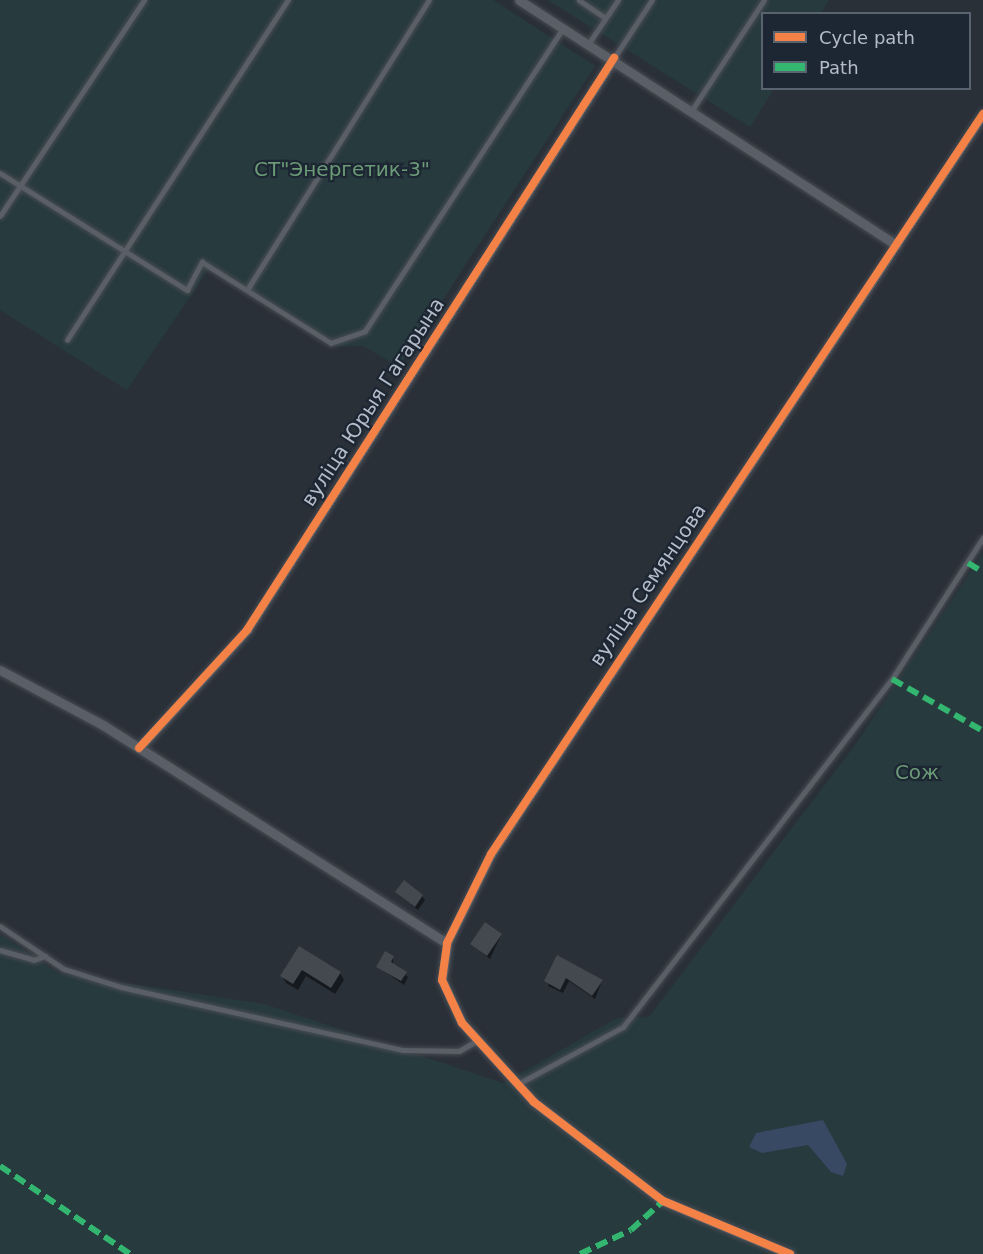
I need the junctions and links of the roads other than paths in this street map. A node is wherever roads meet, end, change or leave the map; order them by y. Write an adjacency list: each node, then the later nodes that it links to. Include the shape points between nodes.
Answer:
1 (144, 0): 16 (lane)
2 (288, 0): 19 (lane)
3 (429, 0): 20 (lane)
4 (519, 0): 10 (street)
5 (579, 0): 9 (lane)
6 (618, 0): 9 (lane)
7 (652, 0): 12 (lane)
8 (764, 0): 13 (lane)
9 (606, 18): 11 (lane)
10 (564, 27): 11 (street); 20 (lane, via 365,331 331,343)
11 (589, 43): 12 (street)
12 (614, 58): 13 (street); 24 (street, вуліца Юрыя Гагарына, via 247,630)
13 (692, 110): 18 (street)
14 (983, 114): 18 (street, вуліца Семянцова)
15 (0, 173): 16 (lane)
16 (20, 185): 17 (lane); 19 (lane)
17 (0, 216)
18 (896, 245): 26 (street, вуліца Семянцова, via 492,854)
19 (125, 250): 20 (lane, via 187,290 202,261); 21 (lane)
20 (247, 290)
21 (68, 340)
22 (983, 538): 30 (lane, via 892,679 622,1027)
23 (0, 670): 24 (street)
24 (139, 748): 26 (street)
25 (0, 926): 28 (lane)
26 (447, 943): 29 (street, вуліца Семянцова, via 442,980)
27 (0, 950): 28 (lane, via 34,960)
28 (45, 956): 29 (lane, via 87,978 359,1042 459,1051)
29 (476, 1041): 30 (street, вуліца Семянцова)
30 (516, 1085): 31 (street, вуліца Семянцова, via 663,1201)
31 (790, 1254)

